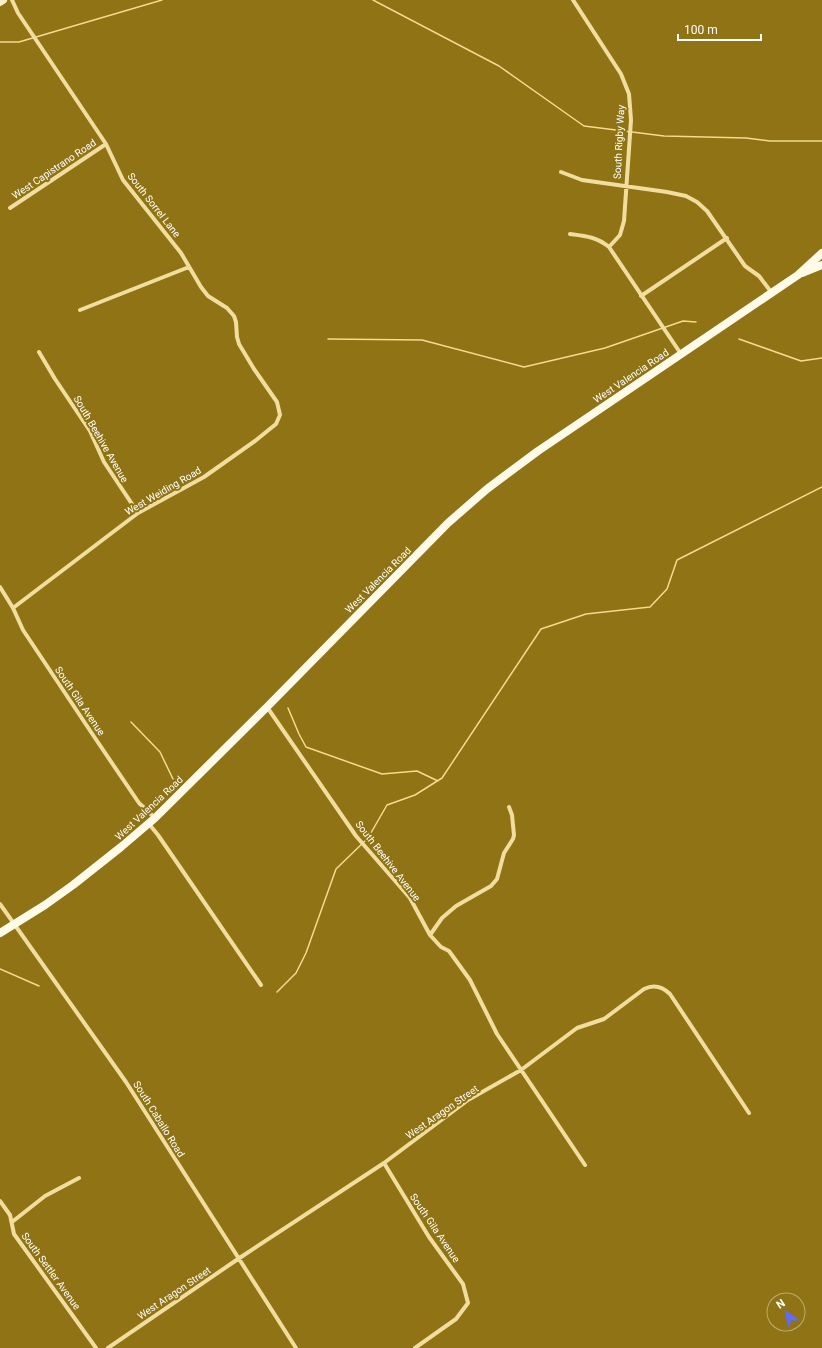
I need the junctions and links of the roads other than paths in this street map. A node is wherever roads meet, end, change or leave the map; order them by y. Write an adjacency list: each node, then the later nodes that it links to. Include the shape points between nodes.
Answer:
1 (3, 0): 4 (street)
2 (12, 0): 5 (street, South Sorrel Lane, via 41,49)
3 (573, 0): 7 (street, South Rigby Way, via 621,74 629,94 631,120)
4 (0, 2)
5 (106, 144): 8 (street, West Capistrano Road); 14 (street, South Sorrel Lane, via 123,180 181,253)
6 (560, 172): 7 (street, via 582,180)
7 (625, 186): 10 (street, via 686,196 707,211); 11 (street, South Rigby Way, via 624,221 620,235)
8 (10, 208)
9 (570, 234): 11 (street, via 591,236)
10 (727, 238): 16 (street, via 745,266 759,276); 17 (street)
11 (609, 247): 17 (street)
12 (822, 253): 15 (main road, West Valencia Road)
13 (822, 265): 15 (main road, West Valencia Road)
14 (189, 267): 18 (street); 21 (street, South Sorrel Lane, via 208,296 227,308 234,316 239,344 277,402)
15 (798, 275): 16 (main road, West Valencia Road)
16 (772, 293): 20 (main road, West Valencia Road)
17 (641, 296): 20 (street)
18 (80, 310)
19 (40, 352): 22 (street, South Beehive Avenue, via 90,432 104,462)
20 (681, 354): 25 (main road, West Valencia Road, via 519,464 464,508)
21 (280, 415): 22 (street, West Weiding Road, via 276,424 269,430 211,472)
22 (138, 513): 24 (street, West Weiding Road)
23 (0, 587): 24 (street, South Gila Avenue)
24 (13, 608): 27 (street, South Gila Avenue, via 23,630 95,738 139,803)
25 (267, 707): 27 (main road, West Valencia Road); 32 (street, South Beehive Avenue, via 356,836 410,898)
26 (509, 807): 32 (street, via 514,835 504,853 497,879 491,886 456,906 442,918)
27 (155, 818): 28 (main road, West Valencia Road)
28 (148, 824): 30 (main road, West Valencia Road, via 73,885); 33 (street)
29 (0, 904): 30 (street, South Caballo Road)
30 (14, 925): 31 (main road, West Valencia Road); 41 (street, South Caballo Road, via 126,1082)
31 (0, 933)
32 (430, 936): 34 (street, South Beehive Avenue, via 449,951 470,980 498,1034)
33 (261, 986)
34 (521, 1070): 35 (street, West Aragon Street, via 577,1028 604,1019 644,988 657,986 670,994); 36 (street, West Aragon Street, via 468,1100); 37 (street, South Beehive Avenue)
35 (749, 1113)
36 (384, 1163): 41 (street, West Aragon Street); 45 (street, South Gila Avenue, via 425,1231 463,1284 468,1303 456,1319)
37 (585, 1166)
38 (79, 1178): 40 (street, via 46,1196)
39 (0, 1201): 40 (street, South Settler Avenue)
40 (12, 1222): 42 (street, South Settler Avenue, via 14,1234)
41 (238, 1259): 43 (street, West Aragon Street); 44 (street, South Caballo Road)
42 (96, 1348)
43 (108, 1348)
44 (296, 1348)
45 (415, 1348)

